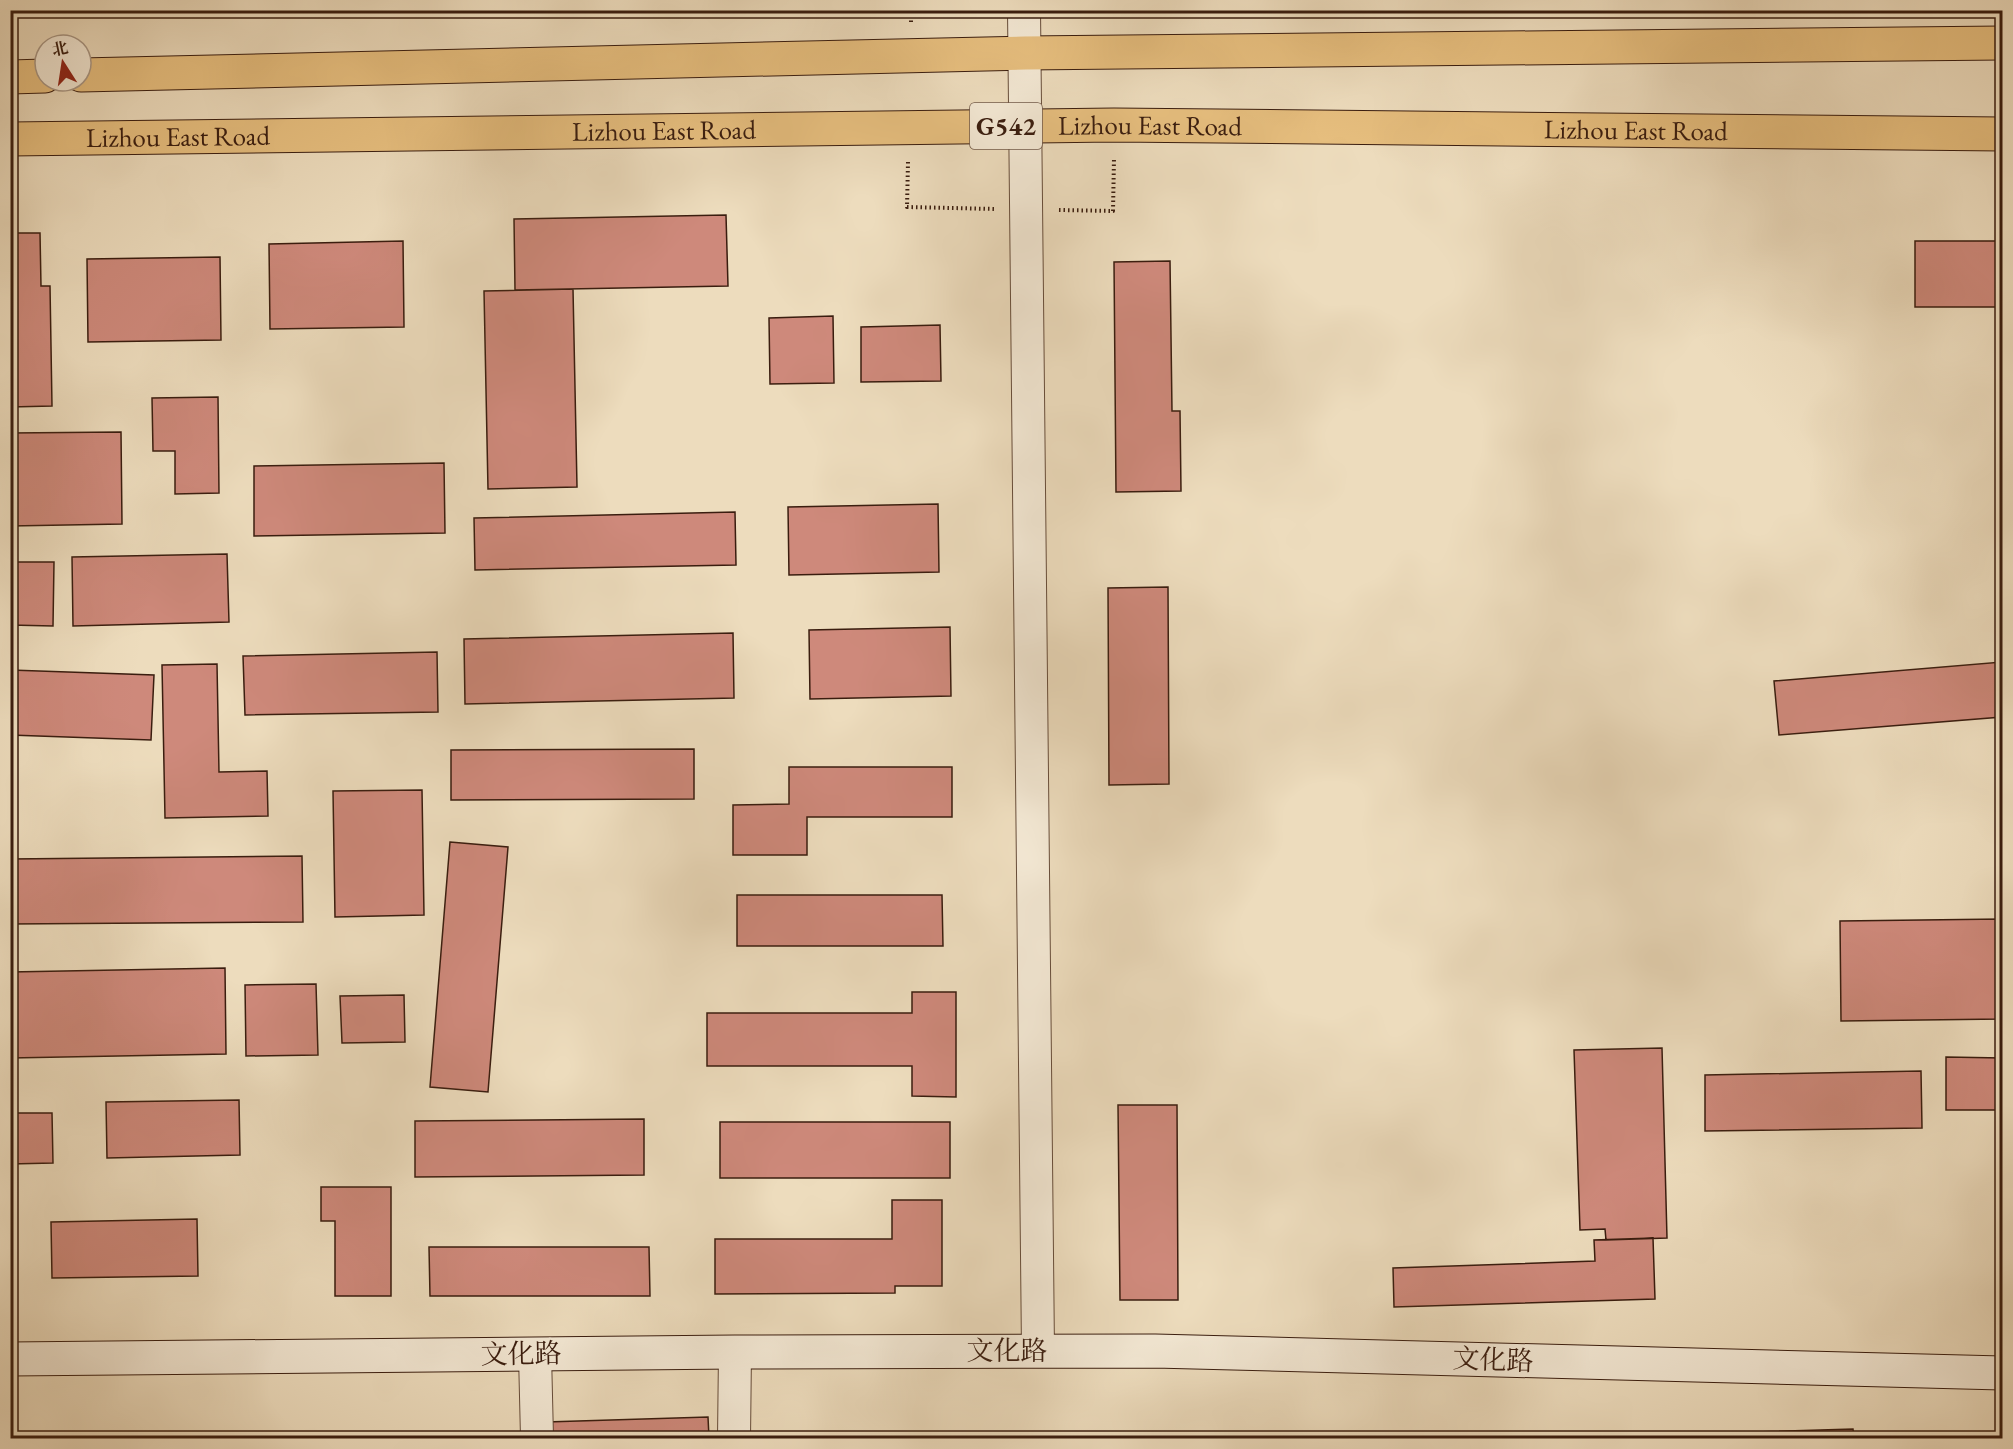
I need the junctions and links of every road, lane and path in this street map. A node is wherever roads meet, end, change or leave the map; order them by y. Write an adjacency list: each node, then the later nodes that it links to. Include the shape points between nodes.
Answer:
1 (1024, 10): 3 (street)
2 (2002, 43): 3 (highway)
3 (1025, 52): 4 (highway); 7 (street)
4 (93, 75)
5 (33, 76): 6 (highway)
6 (10, 77)
7 (1025, 126): 8 (highway, Lizhou East Road / G542); 9 (highway, Lizhou East Road / G542); 10 (street)
8 (2002, 134)
9 (10, 139)
10 (1038, 1351): 11 (street, 文化路); 14 (street, 文化路)
11 (735, 1352): 12 (street, 文化路); 16 (street)
12 (535, 1354): 13 (street, 文化路); 15 (street)
13 (10, 1359)
14 (2002, 1373)
15 (537, 1438)
16 (734, 1438)

